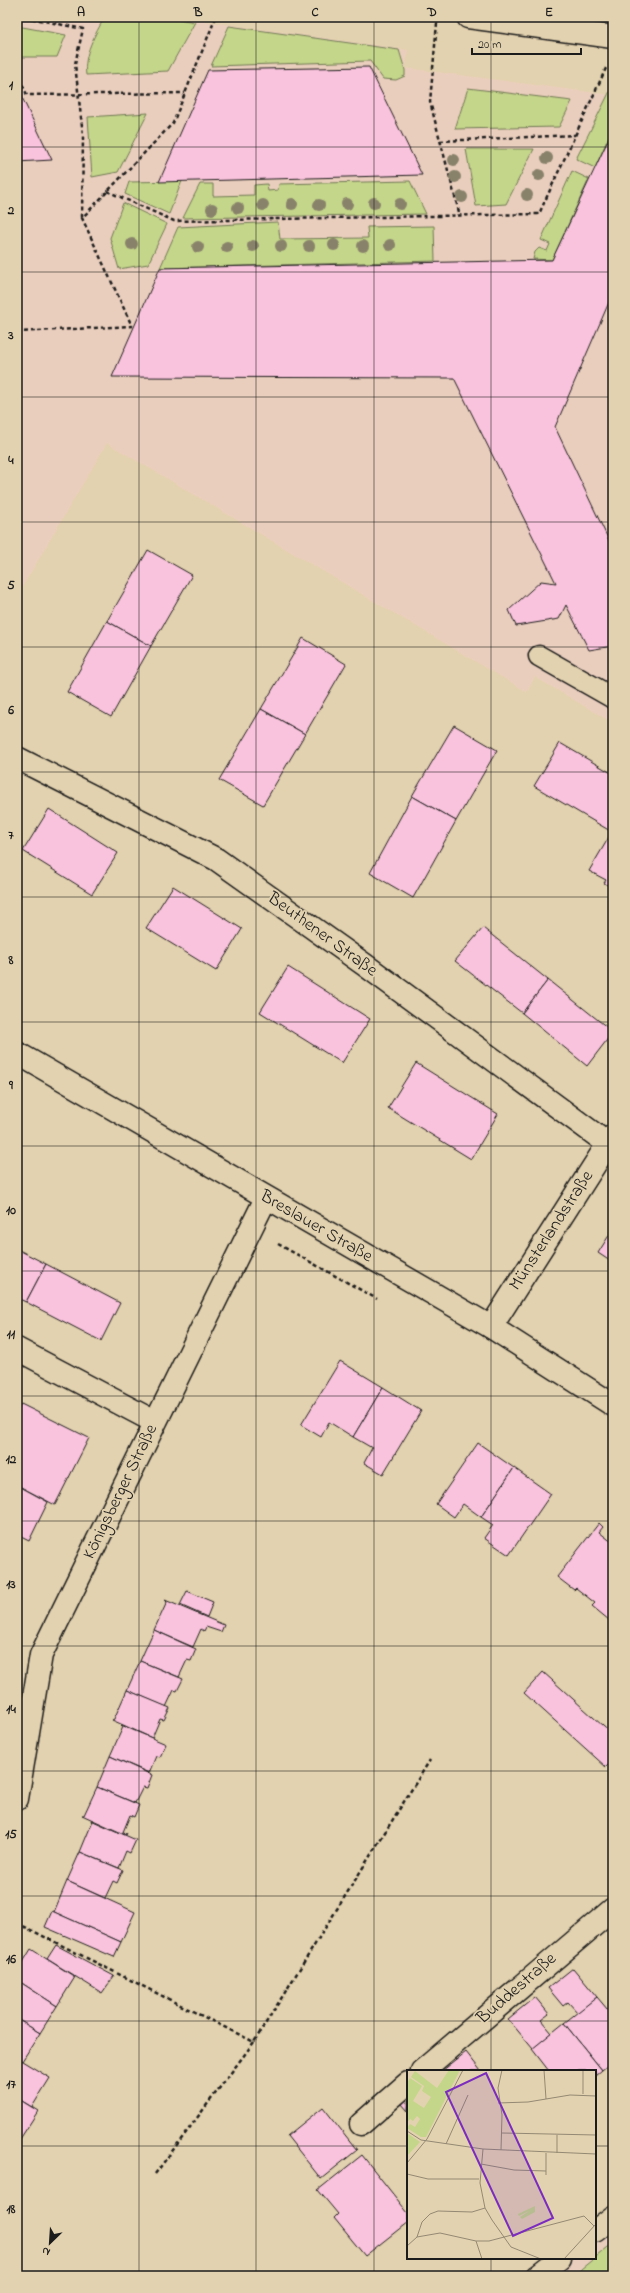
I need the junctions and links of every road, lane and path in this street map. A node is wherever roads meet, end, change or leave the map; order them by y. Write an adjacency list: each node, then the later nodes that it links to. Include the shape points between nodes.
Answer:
1 (26, 17): 9 (path, via 83,29 75,64)
2 (216, 17): 8 (path)
3 (438, 17): 11 (path, via 430,102)
4 (468, 17): 5 (street)
5 (613, 37)
6 (610, 61): 10 (path)
7 (17, 72): 9 (path, via 27,95)
8 (185, 93): 9 (path); 12 (path, via 172,122)
9 (78, 94): 14 (path, via 84,158)
10 (575, 135): 11 (path); 13 (path, via 538,214)
11 (440, 141): 13 (path)
12 (107, 191): 13 (path, via 174,221); 14 (path)
13 (460, 216)
14 (82, 218): 15 (path, via 132,326)
15 (17, 332)
16 (539, 656): 17 (lane)
17 (613, 698)
18 (17, 758): 20 (street, Beuthener Straße, via 216,859)
19 (17, 1053): 21 (street, Breslauer Straße)
20 (610, 1140): 24 (street, Münsterlandstraße)
21 (266, 1198): 22 (street, Königsberger Straße); 24 (street, Breslauer Straße)
22 (250, 1230): 23 (path); 27 (street, Königsberger Straße)
23 (381, 1301)
24 (491, 1327): 26 (street, Breslauer Straße)
25 (17, 1349): 27 (street)
26 (613, 1405)
27 (155, 1422): 29 (street, Königsberger Straße, via 41,1655)
28 (430, 1760): 32 (path)
29 (17, 1799)
30 (613, 1909): 33 (street, Buddestraße)
31 (17, 1923): 32 (path)
32 (254, 2042): 36 (path)
33 (423, 2070)
34 (407, 2084): 35 (street)
35 (361, 2124)
36 (155, 2174)
37 (613, 2217): 38 (street)
38 (596, 2230)
39 (559, 2259): 40 (street)
40 (536, 2276)

